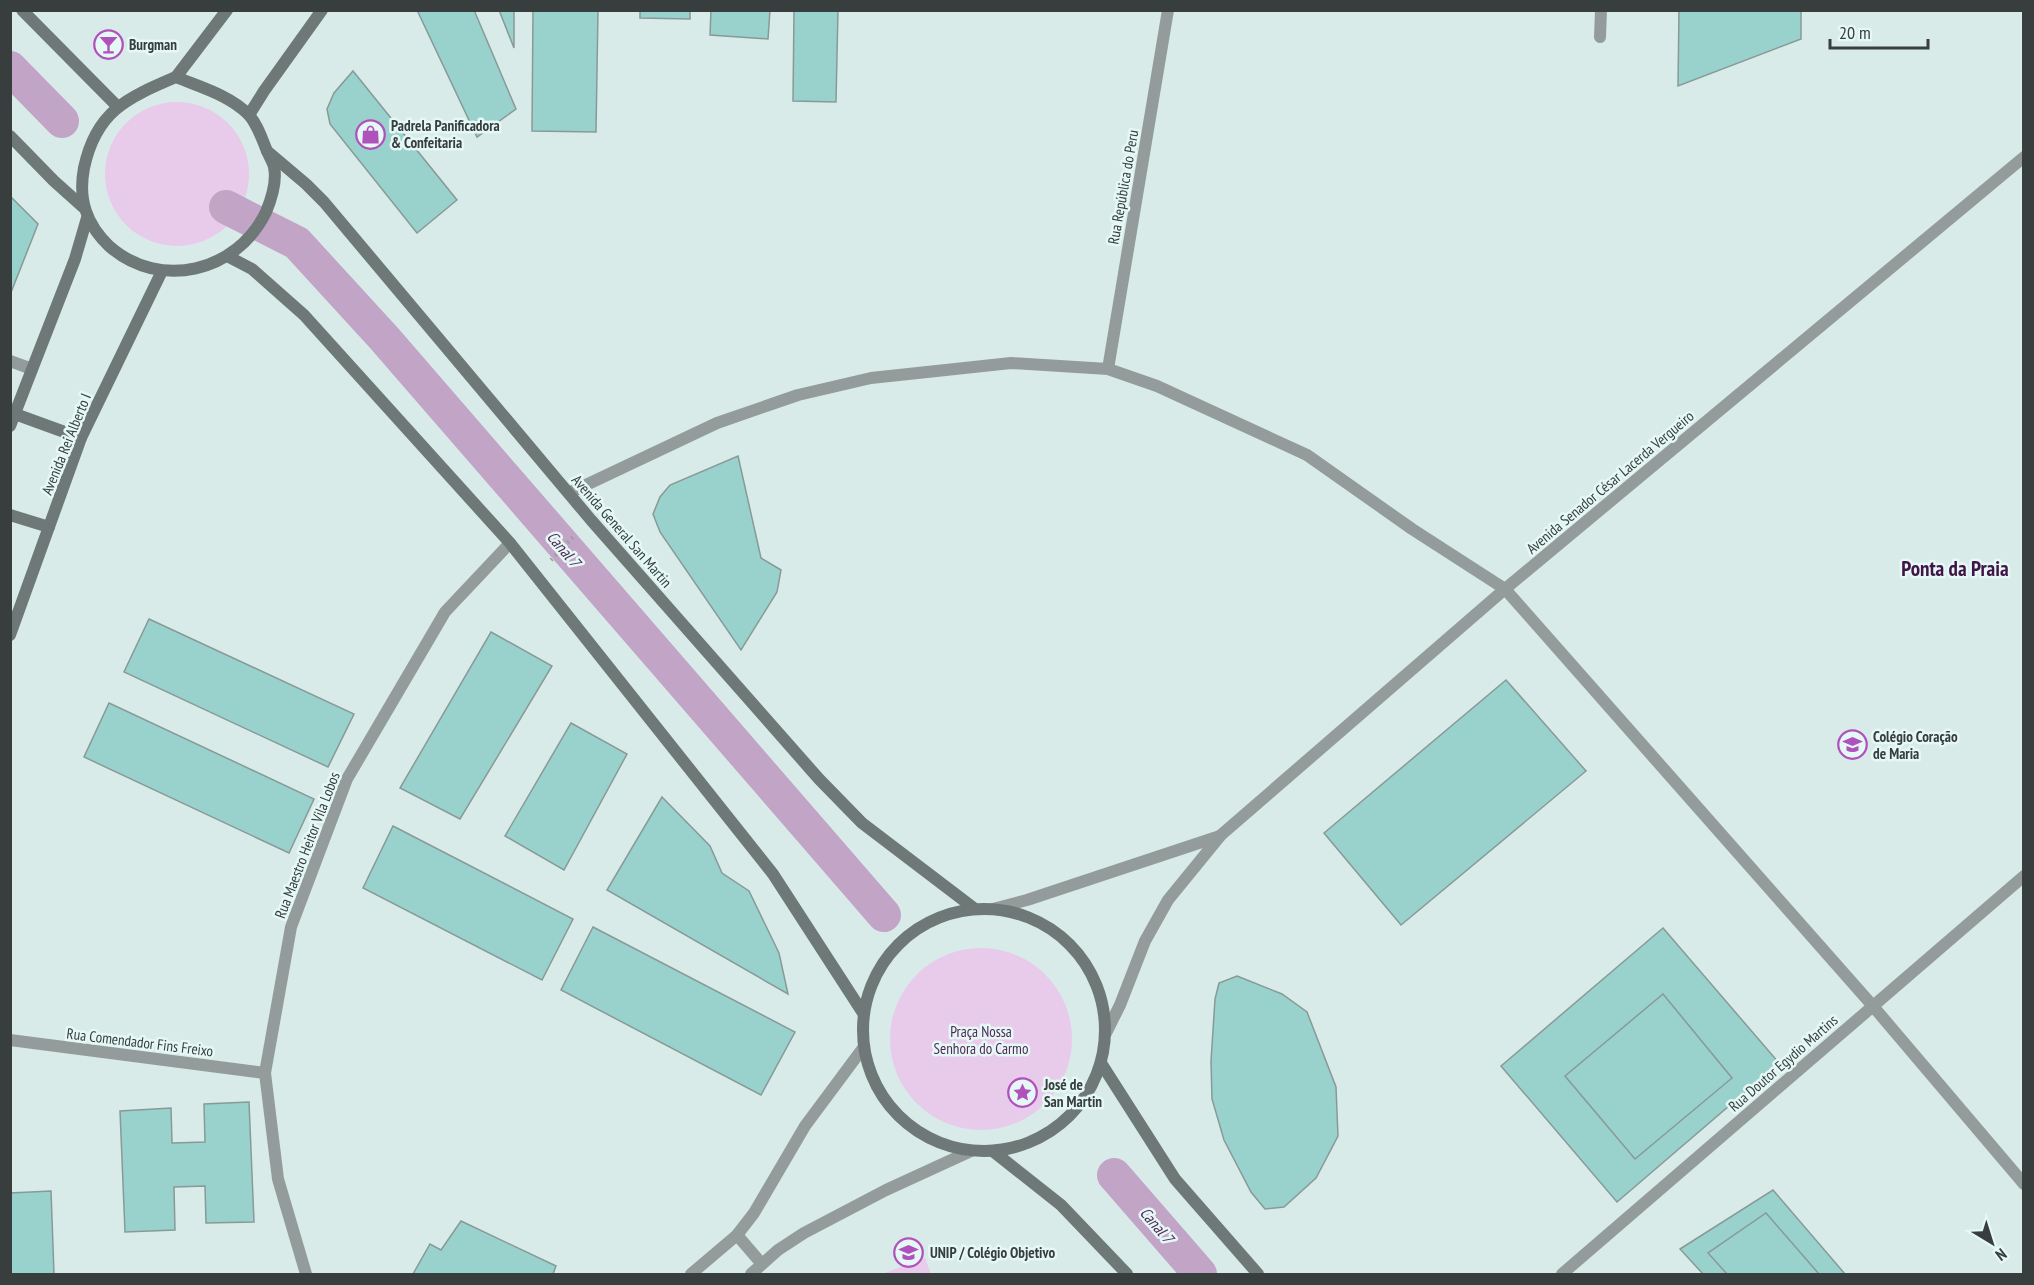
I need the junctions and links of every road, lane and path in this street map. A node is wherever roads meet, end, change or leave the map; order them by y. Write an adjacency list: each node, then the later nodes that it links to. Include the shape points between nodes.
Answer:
1 (22, 10): 8 (main road)
2 (227, 10): 7 (main road)
3 (322, 10): 9 (main road)
4 (1168, 10): 18 (street, Rua República do Peru)
5 (1601, 10): 6 (street)
6 (1600, 37)
7 (176, 77): 8 (main road); 9 (main road, via 225,98)
8 (117, 106): 13 (main road, via 90,142 84,171)
9 (249, 115): 11 (main road)
10 (10, 136): 13 (main road)
11 (267, 151): 14 (main road, via 274,168 268,206 246,242); 21 (main road, Avenida General San Martin, via 324,202)
12 (2024, 157): 27 (street, Avenida Senador César Lacerda Vergueiro)
13 (85, 213): 15 (main road, via 101,238 118,253); 17 (main road, via 75,259)
14 (227, 256): 15 (main road, via 205,267); 25 (main road, via 252,269 304,315)
15 (162, 271): 20 (main road, Avenida Rei Alberto I)
16 (10, 361): 17 (street)
17 (32, 369): 19 (main road)
18 (1108, 369): 21 (street, via 1011,363 861,380 798,395 717,423); 27 (street, via 1157,386 1307,455)
19 (13, 420): 20 (main road)
20 (81, 438): 24 (main road, Avenida Rei Alberto I)
21 (569, 493): 23 (main road, Avenida General San Martin)
22 (10, 515): 24 (main road)
23 (591, 520): 26 (path); 31 (main road, Avenida General San Martin, via 862,823)
24 (49, 527): 28 (main road, Avenida Rei Alberto I)
25 (510, 543): 26 (main road); 39 (street, Rua Maestro Heitor Vila Lobos, via 446,612 347,779 291,927)
26 (536, 576): 34 (main road, via 773,874)
27 (1505, 589): 29 (street, Avenida Senador César Lacerda Vergueiro); 33 (street)
28 (10, 635)
29 (1221, 835): 32 (street); 35 (street, via 1168,900 1145,941)
30 (2024, 876): 33 (street, Rua Doutor Egydio Martins)
31 (975, 909): 32 (main road); 34 (main road, via 935,918 901,941 876,974)
32 (993, 909): 35 (main road, via 1023,914 1051,928 1074,948 1092,973 1103,1002)
33 (1872, 1005): 42 (street); 50 (street, Rua Doutor Egydio Martins)
34 (863, 1013): 37 (main road)
35 (1106, 1033): 38 (main road)
36 (10, 1040): 39 (street, Rua Comendador Fins Freixo)
37 (863, 1048): 40 (main road, via 872,1079 888,1107 911,1129 940,1144); 43 (street, via 805,1125)
38 (1101, 1064): 41 (main road, via 1085,1097 1061,1124 1029,1143); 49 (main road, via 1175,1179)
39 (265, 1073): 45 (street, Rua Maestro Heitor Vila Lobos, via 278,1179)
40 (971, 1152): 41 (main road); 44 (street, via 825,1222)
41 (994, 1152): 48 (main road, via 1061,1205)
42 (2024, 1185)
43 (737, 1235): 44 (street); 46 (street)
44 (762, 1264): 47 (street)
45 (306, 1275)
46 (691, 1275)
47 (751, 1275)
48 (1127, 1275)
49 (1258, 1275)
50 (1562, 1275)

